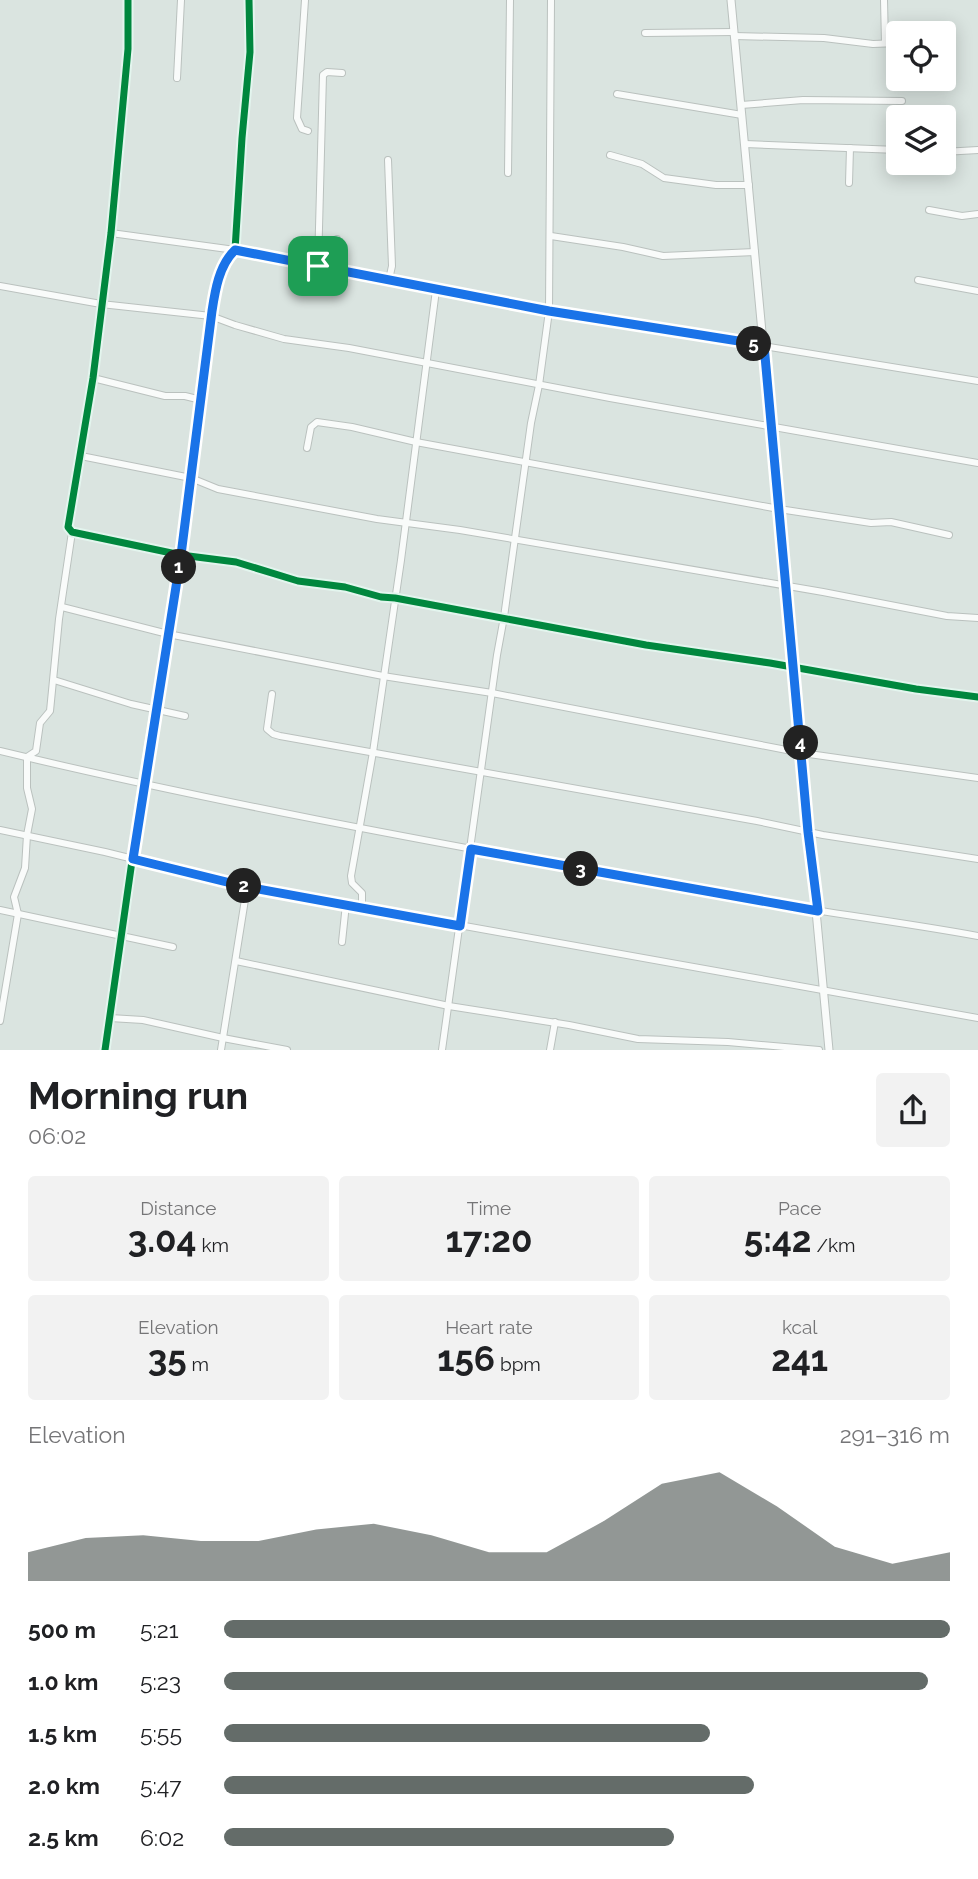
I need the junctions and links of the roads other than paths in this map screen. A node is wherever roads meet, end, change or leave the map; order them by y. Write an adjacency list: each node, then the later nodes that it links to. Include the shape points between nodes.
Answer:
1 (128, 0): 31 (street, via 128,49)
2 (181, 0): 13 (street)
3 (249, 0): 34 (street, via 250,52)
4 (305, 0): 18 (street, via 297,118)
5 (510, 0): 26 (street)
6 (551, 0): 32 (street)
7 (731, 0): 10 (street)
8 (884, 0): 11 (street)
9 (645, 33): 10 (street)
10 (734, 34): 11 (street); 16 (street)
11 (885, 43)
12 (342, 73): 36 (street, via 323,75)
13 (177, 78)
14 (617, 94): 17 (street)
15 (902, 101): 16 (street)
16 (741, 105): 17 (street)
17 (741, 115): 19 (street)
18 (308, 131)
19 (745, 144): 20 (street); 28 (street)
20 (850, 148): 21 (street); 27 (street)
21 (886, 150)
22 (978, 150): 23 (street)
23 (956, 151)
24 (610, 155): 28 (street, via 642,164 664,178)
25 (388, 160): 39 (street, via 392,266)
26 (508, 173)
27 (849, 183)
28 (749, 185): 35 (street)
29 (929, 210): 30 (street)
30 (978, 214)
31 (111, 233): 34 (street); 43 (street)
32 (551, 236): 35 (street, via 663,256); 44 (street)
33 (337, 239): 37 (street)
34 (235, 250): 36 (street); 45 (street, via 216,285)
35 (755, 252): 46 (street)
36 (318, 266): 37 (street)
37 (342, 271): 39 (street)
38 (918, 280): 42 (street)
39 (384, 281): 41 (street)
40 (0, 286): 43 (street)
41 (436, 290): 44 (street); 47 (street)
42 (978, 290)
43 (101, 304): 45 (street); 48 (street)
44 (549, 311): 46 (street); 50 (street)
45 (211, 316): 47 (street, via 284,339); 51 (street)
46 (764, 345): 49 (street); 52 (street)
47 (427, 363): 50 (street); 53 (street)
48 (93, 378): 51 (street); 55 (street)
49 (978, 381)
50 (539, 386): 52 (street); 56 (street)
51 (201, 400): 58 (street)
52 (771, 425): 57 (street); 59 (street)
53 (416, 442): 54 (street, via 317,422); 56 (street); 60 (street)
54 (307, 448)
55 (81, 457): 58 (street); 61 (street, via 68,527)
56 (526, 463): 59 (street); 63 (street)
57 (978, 463)
58 (191, 478): 60 (street, via 218,489); 64 (street)
59 (779, 509): 62 (street); 65 (street)
60 (405, 522): 63 (street); 66 (street)
61 (72, 532): 64 (street); 67 (street)
62 (948, 535)
63 (515, 541): 65 (street); 68 (street)
64 (181, 555): 66 (street, via 236,562 298,581); 70 (street)
65 (786, 586): 69 (street); 71 (street)
66 (395, 598): 68 (street); 72 (street)
67 (62, 607): 70 (street); 73 (street)
68 (504, 617): 71 (street); 74 (street)
69 (978, 618)
70 (168, 634): 72 (street); 77 (street)
71 (794, 668): 76 (street); 81 (street)
72 (383, 676): 74 (street); 80 (street)
73 (54, 680): 77 (street); 82 (street, via 50,711 40,723 37,749)
74 (492, 693): 81 (street); 83 (street)
75 (272, 694): 80 (street, via 267,729 273,734)
76 (978, 697)
77 (156, 710): 78 (street); 85 (street)
78 (185, 716)
79 (0, 751): 82 (street)
80 (373, 752): 83 (street); 86 (street)
81 (802, 752): 84 (street); 88 (street)
82 (27, 757): 85 (street); 89 (street, via 32,808)
83 (481, 772): 88 (street); 90 (street)
84 (978, 778)
85 (143, 784): 86 (street); 91 (street)
86 (359, 829): 90 (street); 95 (street, via 351,876 362,893)
87 (0, 830): 89 (street)
88 (808, 832): 92 (street); 97 (street)
89 (27, 835): 91 (street); 98 (street, via 25,868 14,897)
90 (471, 849): 97 (street); 99 (street)
91 (133, 859): 93 (street); 100 (street)
92 (978, 859)
93 (247, 887): 94 (street); 104 (street)
94 (346, 904): 95 (street); 102 (street)
95 (362, 907): 99 (street)
96 (0, 911): 98 (street)
97 (818, 911): 101 (street); 105 (street)
98 (18, 914): 100 (street); 109 (street)
99 (460, 926): 105 (street); 106 (street)
100 (122, 936): 103 (street); 107 (street)
101 (978, 936)
102 (342, 942)
103 (173, 947)
104 (236, 961): 106 (street); 111 (street)
105 (825, 990): 108 (street); 118 (street)
106 (449, 1006): 110 (street); 115 (street)
107 (110, 1018): 111 (street, via 143,1020); 112 (street)
108 (978, 1018)
109 (0, 1021)
110 (555, 1022): 116 (street); 117 (street, via 638,1039)
111 (223, 1038): 113 (street); 114 (street)
112 (106, 1049)
113 (221, 1049)
114 (287, 1049)
115 (442, 1049)
116 (550, 1049)
117 (819, 1049)
118 (830, 1049)

